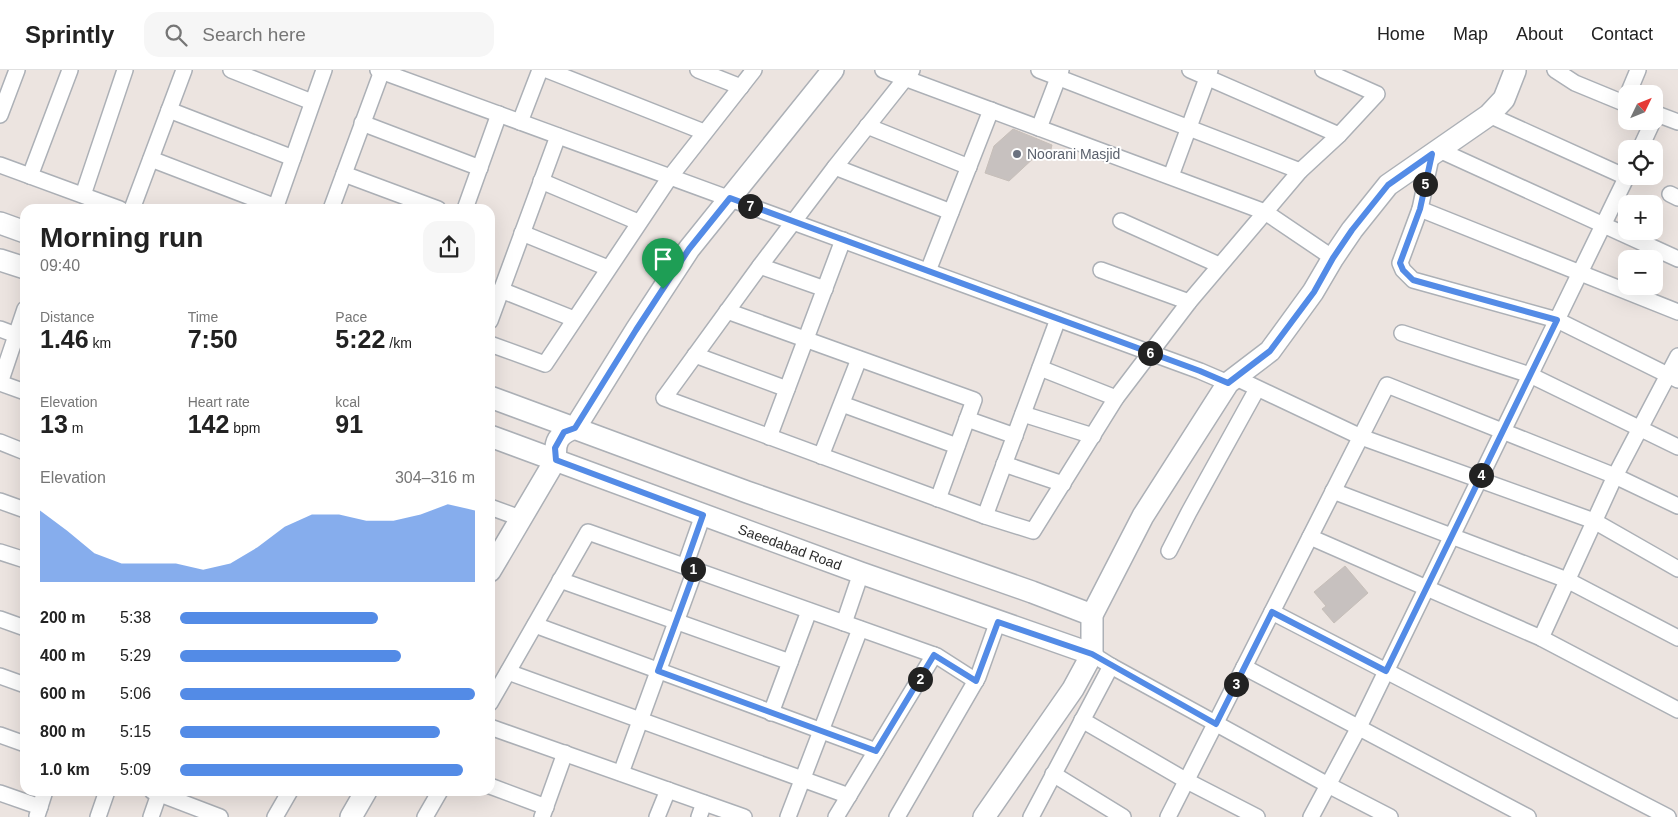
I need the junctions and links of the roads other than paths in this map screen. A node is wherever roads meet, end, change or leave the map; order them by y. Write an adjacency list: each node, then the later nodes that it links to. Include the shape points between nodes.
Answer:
1 (17, 70): 30 (street)
2 (70, 70): 52 (street)
3 (125, 70): 57 (street)
4 (184, 70): 27 (street)
5 (231, 70): 26 (street)
6 (324, 70): 26 (street)
7 (540, 70): 33 (street)
8 (547, 70): 39 (street)
9 (698, 70): 24 (street)
10 (754, 70): 24 (street)
11 (833, 70): 58 (street)
12 (883, 70): 21 (street)
13 (1039, 70): 22 (street)
14 (1190, 70): 20 (street)
15 (1323, 70): 40 (street, via 1377,94)
16 (1519, 70): 31 (street, via 1504,98)
17 (1555, 70): 25 (street, via 1575,83)
18 (1638, 70): 23 (street)
19 (380, 71): 29 (street); 35 (street)
20 (1208, 73): 37 (street); 40 (street)
21 (908, 74): 28 (street); 36 (street)
22 (1060, 74): 37 (street); 38 (street)
23 (1632, 85)
24 (741, 87): 39 (street)
25 (1618, 97)
26 (312, 102): 43 (street)
27 (169, 110): 43 (street); 44 (street)
28 (990, 110): 38 (street); 47 (street)
29 (499, 114): 33 (street); 48 (street)
30 (0, 115)
31 (1490, 115): 42 (street); 50 (street)
32 (1663, 119): 34 (street)
33 (520, 122): 41 (street)
34 (1678, 122)
35 (362, 123): 48 (street); 51 (street)
36 (867, 126): 46 (street); 47 (street)
37 (1189, 127): 49 (street); 53 (street)
38 (1039, 128): 53 (street)
39 (704, 132): 54 (street)
40 (1339, 135): 49 (street)
41 (558, 136): 54 (street); 55 (street)
42 (1435, 152): 66 (street); 73 (street); 77 (street, via 1388,185)
43 (292, 158): 62 (street)
44 (151, 159): 60 (street); 61 (street)
45 (0, 165): 52 (street)
46 (835, 167): 67 (street); 71 (street)
47 (968, 167): 67 (street)
48 (480, 168): 65 (street)
49 (1300, 171): 68 (street)
50 (1618, 173)
51 (344, 174): 63 (street); 64 (street)
52 (30, 176): 57 (street)
53 (1171, 176): 68 (street)
54 (670, 177): 58 (street); 70 (street)
55 (541, 182): 70 (street); 75 (street)
56 (1622, 185): 73 (street)
57 (83, 195): 59 (street)
58 (730, 198): 71 (street); 119 (street, via 689,249)
59 (107, 204)
60 (134, 204)
61 (265, 204)
62 (276, 204)
63 (333, 204)
64 (425, 204)
65 (467, 204)
66 (1420, 209): 86 (street); 95 (street, via 1400,263 1413,280)
67 (951, 212): 85 (street)
68 (1265, 212): 77 (street); 80 (street)
69 (1121, 221): 80 (street)
70 (638, 222): 83 (street)
71 (794, 222): 76 (street); 82 (street)
72 (0, 224): 74 (street)
73 (1603, 224): 78 (street); 86 (street)
74 (20, 230)
75 (522, 233): 83 (street); 88 (street)
76 (843, 240): 85 (street); 87 (street)
77 (1333, 258): 109 (street, via 1314,292 1270,351)
78 (1678, 259)
79 (0, 260): 81 (street)
80 (1219, 265): 89 (street)
81 (20, 266)
82 (760, 266): 87 (street); 91 (street)
83 (608, 268): 93 (street)
84 (1101, 270): 89 (street)
85 (928, 271): 94 (street)
86 (1580, 272): 92 (street); 95 (street)
87 (825, 289): 100 (street)
88 (501, 290): 90 (street); 93 (street)
89 (1189, 302): 102 (street)
90 (495, 307)
91 (727, 311): 100 (street); 103 (street)
92 (1678, 312)
93 (574, 319): 101 (street, via 545,364)
94 (1058, 319): 102 (street); 106 (street)
95 (1557, 320): 107 (street); 108 (street)
96 (0, 329): 98 (street)
97 (1402, 333): 107 (street)
98 (20, 336)
99 (20, 338): 110 (street)
100 (806, 340): 105 (street); 111 (street)
101 (495, 346)
102 (1150, 352): 109 (street); 114 (street)
103 (695, 355): 111 (street); 124 (street, via 664,398)
104 (1678, 356): 108 (street)
105 (859, 360): 116 (street); 118 (street, via 974,400)
106 (1040, 368): 114 (street); 117 (street)
107 (1530, 375): 120 (street); 121 (street)
108 (1673, 377): 120 (street)
109 (1231, 380): 112 (street); 161 (street, via 1143,516)
110 (0, 383): 113 (street)
111 (788, 389): 124 (street)
112 (1257, 389): 125 (street); 149 (street)
113 (20, 390)
114 (1116, 398): 123 (street)
115 (495, 399): 119 (street)
116 (842, 404): 128 (street); 131 (street)
117 (1023, 414): 122 (street); 123 (street)
118 (967, 419): 122 (street); 128 (street)
119 (575, 428): 132 (street, via 564,432 558,441); 161 (street)
120 (1640, 428): 129 (street); 134 (street)
121 (1503, 430): 125 (street, via 1387,385); 134 (street); 135 (street)
122 (1014, 436): 133 (street)
123 (1093, 436): 136 (street)
124 (769, 437): 131 (street)
125 (1361, 437): 135 (street); 137 (street)
126 (495, 438): 132 (street, Saeedabad Road)
127 (0, 442): 130 (street)
128 (957, 446): 138 (street)
129 (1678, 447)
130 (20, 450)
131 (821, 456): 138 (street)
132 (556, 460): 143 (street, Saeedabad Road); 145 (street)
133 (1004, 464): 136 (street); 144 (street)
134 (1615, 476): 140 (street); 146 (street)
135 (1479, 480): 146 (street); 147 (street)
136 (1063, 484): 144 (street, via 1033,532)
137 (1333, 491): 147 (street); 148 (street)
138 (938, 499): 144 (street)
139 (0, 501): 141 (street)
140 (1678, 506)
141 (20, 508)
142 (495, 509): 145 (street)
143 (703, 515): 153 (street); 155 (street, Saeedabad Road)
144 (985, 516)
145 (520, 518): 152 (street)
146 (1594, 521): 154 (street); 157 (street)
147 (1452, 536): 157 (street); 158 (street)
148 (1310, 537): 158 (street); 160 (street)
149 (1169, 551)
150 (0, 552): 151 (street)
151 (20, 558)
152 (495, 562)
153 (690, 568): 156 (street, via 588,532); 159 (street); 163 (street)
154 (1678, 569)
155 (860, 573): 164 (street, Saeedabad Road); 165 (street)
156 (560, 580): 163 (street); 166 (street)
157 (1567, 580): 169 (street); 170 (street)
158 (1427, 588): 169 (street); 177 (street)
159 (809, 611): 165 (street); 173 (street)
160 (1272, 612): 175 (street); 177 (street)
161 (1092, 615): 171 (street)
162 (0, 619): 167 (street)
163 (676, 622): 173 (street); 176 (street)
164 (998, 622): 171 (street, Saeedabad Road); 180 (street)
165 (844, 623): 168 (street)
166 (534, 625): 176 (street); 178 (street)
167 (20, 626)
168 (860, 629): 172 (street); 190 (street)
169 (1541, 638): 183 (street)
170 (1678, 638)
171 (1092, 654): 174 (street); 225 (street, via 1072,689)
172 (934, 655): 180 (street); 193 (street)
173 (790, 662): 184 (street)
174 (1111, 666): 186 (street); 187 (street)
175 (1244, 667): 187 (street); 188 (street)
176 (658, 671): 184 (street); 185 (street)
177 (1386, 671): 188 (street); 233 (street)
178 (508, 672): 182 (street); 185 (street)
179 (0, 676): 181 (street)
180 (976, 681): 224 (street)
181 (20, 683)
182 (495, 694)
183 (1678, 710)
184 (771, 712): 190 (street)
185 (640, 720): 195 (street); 197 (street)
186 (1082, 720): 196 (street); 198 (street)
187 (1216, 724): 198 (street); 199 (street)
188 (1359, 728): 199 (street); 232 (street)
189 (495, 729): 194 (street)
190 (821, 731): 193 (street); 197 (street)
191 (0, 735): 192 (street)
192 (20, 742)
193 (876, 751): 210 (street)
194 (565, 753): 195 (street); 213 (street)
195 (621, 773): 201 (street)
196 (1053, 774): 226 (street); 227 (street)
197 (803, 779): 210 (street); 222 (street)
198 (1187, 781): 228 (street); 229 (street)
199 (1328, 785): 230 (street); 231 (street)
200 (495, 788): 213 (street)
201 (668, 790): 211 (street); 220 (street)
202 (0, 793): 212 (street)
203 (43, 796): 212 (street)
204 (105, 796): 214 (street)
205 (154, 796): 215 (street)
206 (163, 796): 216 (street)
207 (287, 796): 217 (street)
208 (363, 796): 218 (street)
209 (437, 796): 219 (street)
210 (849, 796): 223 (street)
211 (702, 810): 221 (street)
212 (38, 812)
213 (544, 812)
214 (98, 817)
215 (151, 817)
216 (220, 817)
217 (275, 817)
218 (351, 817)
219 (425, 817)
220 (657, 817)
221 (744, 817)
222 (788, 817)
223 (836, 817)
224 (897, 817)
225 (984, 817)
226 (1031, 817)
227 (1123, 817)
228 (1168, 817)
229 (1257, 817)
230 (1311, 817)
231 (1390, 817)
232 (1528, 817)
233 (1668, 817)

